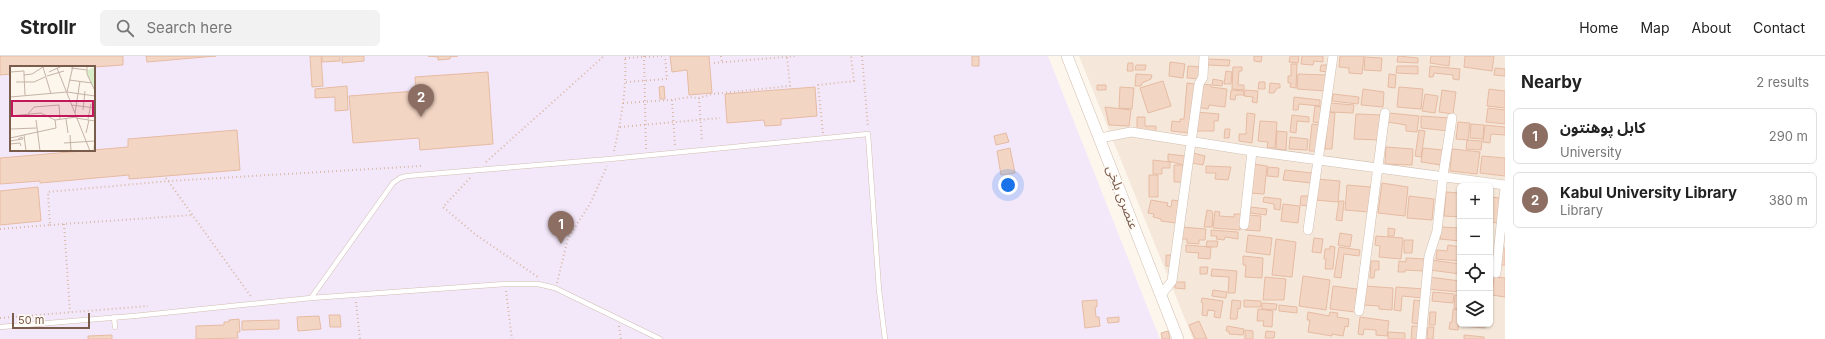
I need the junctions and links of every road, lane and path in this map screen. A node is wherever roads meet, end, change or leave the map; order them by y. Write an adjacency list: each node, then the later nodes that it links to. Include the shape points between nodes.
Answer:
1 (604, 56): 38 (path)
2 (644, 56): 3 (path); 12 (path); 15 (path)
3 (663, 56): 15 (path, via 667,79)
4 (721, 56): 13 (path)
5 (787, 56): 6 (path); 13 (path); 17 (path, via 790,86 712,94)
6 (796, 56)
7 (851, 56): 28 (path, via 854,81 818,85)
8 (862, 56): 29 (path)
9 (1067, 56): 30 (street, عنصری بلخی)
10 (1204, 56): 31 (street, via 1203,77 1199,84)
11 (1334, 56): 37 (street)
12 (625, 57): 16 (path)
13 (722, 62): 14 (path)
14 (714, 63)
15 (645, 81): 16 (path); 19 (path)
16 (625, 82): 20 (path)
17 (699, 98): 18 (path); 24 (path)
18 (672, 100): 19 (path); 25 (path)
19 (645, 101): 20 (path); 26 (path)
20 (623, 103): 27 (path)
21 (1385, 112): 39 (street)
22 (720, 118): 24 (path)
23 (1452, 118): 42 (street)
24 (700, 120): 25 (path); 32 (path)
25 (674, 122): 26 (path); 33 (path)
26 (646, 125): 27 (path); 34 (path)
27 (620, 127): 36 (path)
28 (823, 133)
29 (868, 134): 36 (lane); 70 (lane)
30 (1100, 138): 31 (street, via 1132,132); 57 (street, عنصری بلخی)
31 (1190, 141): 35 (street); 57 (street, via 1172,281)
32 (702, 145)
33 (675, 146)
34 (646, 149)
35 (1252, 151): 37 (street); 50 (street)
36 (610, 159): 55 (path, via 590,204 568,238); 58 (lane, via 400,178 393,183)
37 (1318, 160): 39 (street); 52 (street)
38 (485, 162)
39 (1379, 167): 42 (street); 60 (street)
40 (399, 168): 44 (path)
41 (475, 174): 55 (path, via 443,207 476,235)
42 (1443, 176): 45 (street); 72 (street, via 1437,231 1429,256)
43 (166, 178): 44 (path)
44 (169, 181): 47 (path); 49 (path, via 48,192)
45 (1505, 185)
46 (1505, 188): 53 (street)
47 (192, 215): 48 (path); 59 (path)
48 (64, 224): 49 (path); 61 (path)
49 (50, 225): 51 (path)
50 (1244, 225)
51 (0, 230)
52 (1308, 230)
53 (1496, 273)
54 (505, 284): 55 (lane, via 538,284); 56 (lane); 67 (path)
55 (555, 288): 63 (lane)
56 (356, 295): 58 (lane); 66 (path)
57 (1161, 295): 71 (street, عنصری بلخی)
58 (311, 298): 62 (lane)
59 (252, 299)
60 (1360, 311)
61 (70, 312)
62 (114, 317): 64 (lane); 65 (lane)
63 (617, 318): 68 (path); 69 (lane)
64 (0, 327)
65 (116, 327)
66 (360, 339)
67 (512, 339)
68 (621, 339)
69 (660, 339)
70 (885, 339)
71 (1178, 339)
72 (1421, 339)

